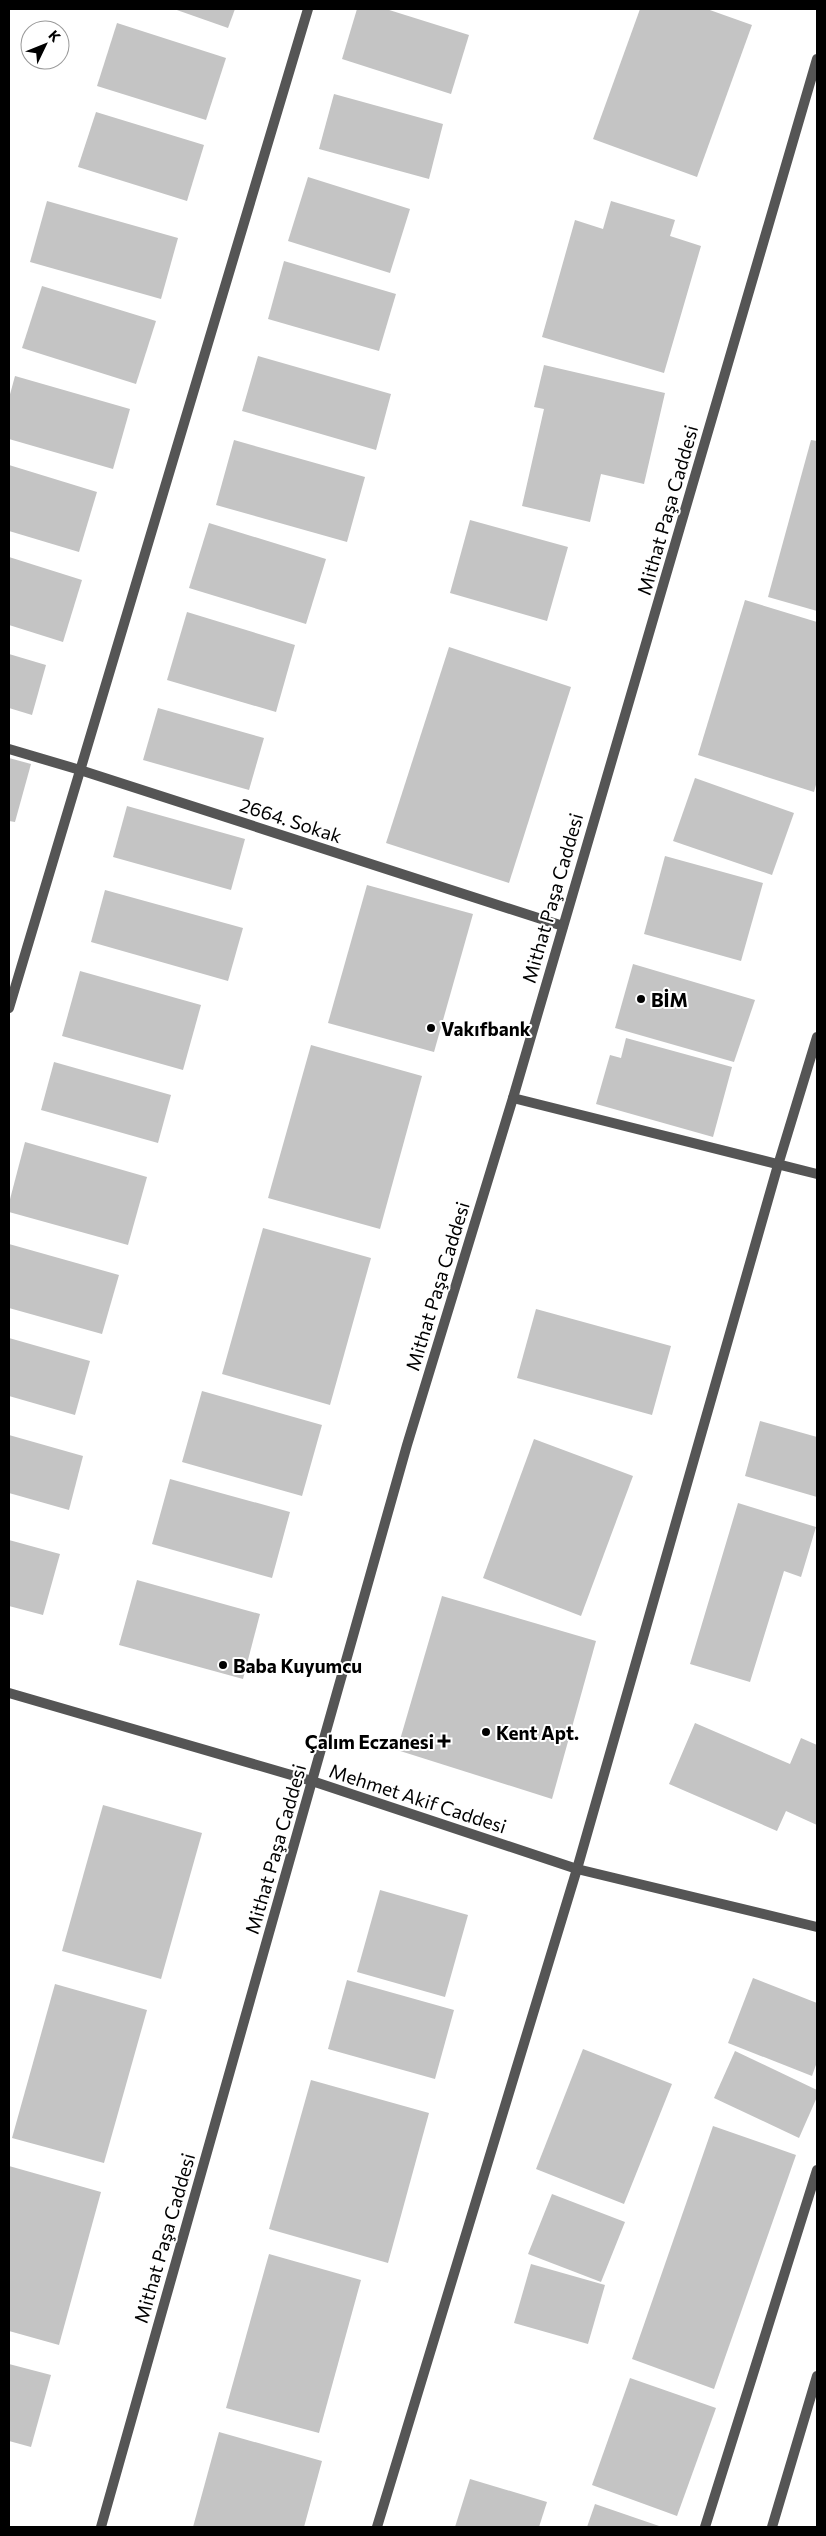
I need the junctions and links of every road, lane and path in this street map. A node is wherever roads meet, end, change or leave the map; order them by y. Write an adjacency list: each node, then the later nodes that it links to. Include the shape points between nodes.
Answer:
1 (308, 9): 4 (street)
2 (817, 59): 5 (street, Mithat Paşa Caddesi)
3 (9, 749): 4 (street, 2664. Sokak)
4 (80, 770): 5 (street, 2664. Sokak); 6 (street)
5 (563, 926): 8 (street, Mithat Paşa Caddesi)
6 (9, 1008)
7 (817, 1037): 9 (street)
8 (513, 1098): 9 (street); 12 (street, Mithat Paşa Caddesi, via 407,1445)
9 (778, 1165): 10 (street); 13 (street)
10 (817, 1174)
11 (9, 1693): 12 (street, Mehmet Akif Caddesi)
12 (312, 1781): 13 (street, Mehmet Akif Caddesi); 17 (street, Mithat Paşa Caddesi)
13 (577, 1869): 14 (street, Mehmet Akif Caddesi); 18 (street)
14 (817, 1927)
15 (817, 2170): 19 (street)
16 (817, 2376): 20 (street)
17 (100, 2527)
18 (378, 2527)
19 (705, 2527)
20 (772, 2527)

